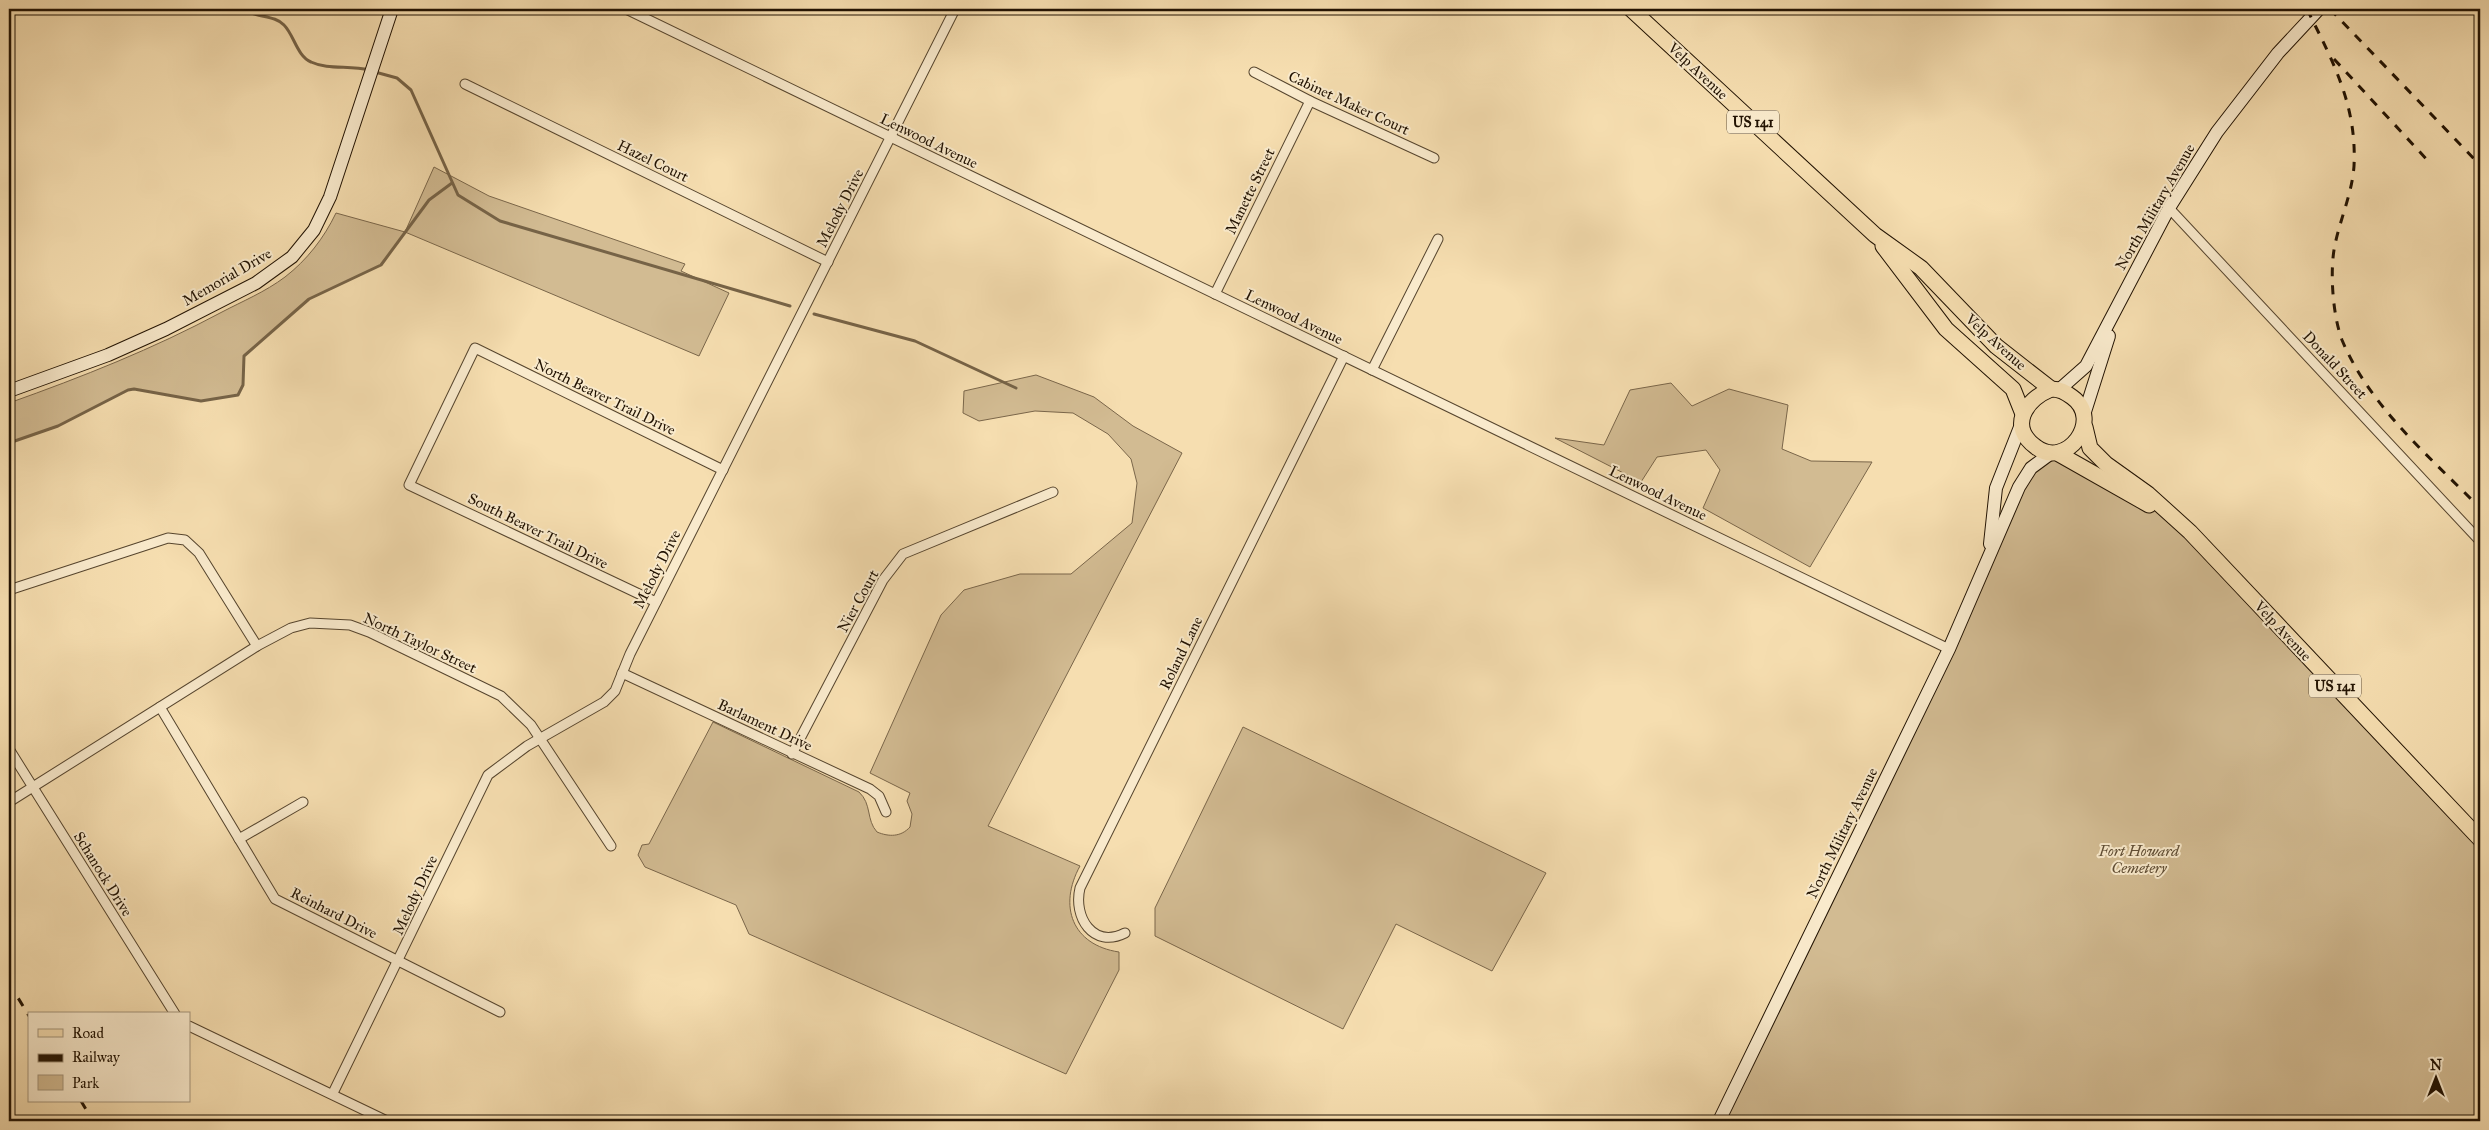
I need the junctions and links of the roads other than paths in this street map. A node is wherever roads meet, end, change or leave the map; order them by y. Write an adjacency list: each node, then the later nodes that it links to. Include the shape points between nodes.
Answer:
1 (392, 9): 20 (street, Memorial Drive, via 328,204 311,236 285,263 256,283 149,337)
2 (626, 9): 9 (street, Lenwood Avenue)
3 (955, 9): 9 (street, Melody Drive)
4 (1631, 9): 12 (main road, Velp Avenue / US 141)
5 (2320, 9): 11 (street, North Military Avenue, via 2278,53 2217,132)
6 (1254, 72): 8 (street, Cabinet Maker Court)
7 (465, 84): 14 (street, Hazel Court)
8 (1310, 101): 10 (street, Cabinet Maker Court); 15 (street, Manette Street)
9 (890, 138): 14 (street, Melody Drive); 15 (street, Lenwood Avenue)
10 (1434, 158)
11 (2169, 208): 16 (street, North Military Avenue); 28 (street, Donald Street)
12 (1875, 235): 19 (main road, Velp Avenue / US 141, via 1921,268 1996,346); 21 (main road, Velp Avenue / US 141, via 1946,329 2012,389)
13 (1438, 240): 18 (street)
14 (828, 262): 24 (street, Melody Drive)
15 (1215, 294): 17 (street, Lenwood Avenue)
16 (2118, 308): 19 (street, North Military Avenue, via 2086,366); 22 (street, North Military Avenue)
17 (1344, 356): 18 (street, Lenwood Avenue); 46 (street, Roland Lane, via 1080,888 1080,916 1090,930 1111,937)
18 (1372, 370): 33 (street, Lenwood Avenue)
19 (2056, 389): 21 (main road, via 2030,401); 22 (main road, via 2074,399)
20 (9, 391)
21 (2022, 418): 23 (main road, via 2029,442); 29 (street, North Military Avenue, via 1996,488)
22 (2084, 421): 23 (main road, via 2074,444); 27 (main road, Velp Avenue / US 141, via 2090,448)
23 (2055, 454): 27 (main road, Velp Avenue / US 141, via 2143,501); 29 (street, North Military Avenue, via 2031,468 2019,487)
24 (723, 470): 25 (street, North Beaver Trail Drive, via 475,348); 31 (street, Melody Drive)
25 (409, 485): 31 (street, South Beaver Trail Drive)
26 (1053, 492): 38 (street, Nier Court, via 903,554 883,580)
27 (2190, 532): 44 (main road, Velp Avenue / US 141)
28 (2480, 541)
29 (1988, 557): 33 (street, North Military Avenue)
30 (9, 590): 32 (street, via 168,538 185,540 199,553)
31 (656, 602): 34 (street, Melody Drive)
32 (257, 646): 35 (street, North Taylor Street); 36 (street, North Taylor Street, via 291,628 310,623 350,625 501,696)
33 (1949, 649): 53 (street, North Military Avenue)
34 (622, 673): 36 (street, Melody Drive, via 615,690 604,702); 38 (street, Barlament Drive)
35 (160, 707): 39 (street, North Taylor Street); 43 (street, Reinhard Drive)
36 (540, 738): 45 (street, North Taylor Street); 47 (street, Melody Drive, via 488,775)
37 (9, 749): 39 (street, Schanock Drive)
38 (792, 754): 42 (street, Barlament Drive, via 874,791)
39 (32, 788): 40 (street, North Taylor Street); 48 (street, Schanock Drive)
40 (9, 802)
41 (303, 802): 43 (street)
42 (886, 812)
43 (239, 839): 47 (street, Reinhard Drive, via 275,899)
44 (2480, 839)
45 (611, 846)
46 (1125, 933)
47 (398, 961): 49 (street, Reinhard Drive); 51 (street, Melody Drive)
48 (174, 1012)
49 (500, 1012)
50 (190, 1026): 51 (street)
51 (333, 1094): 52 (street)
52 (387, 1121)
53 (1720, 1121)

